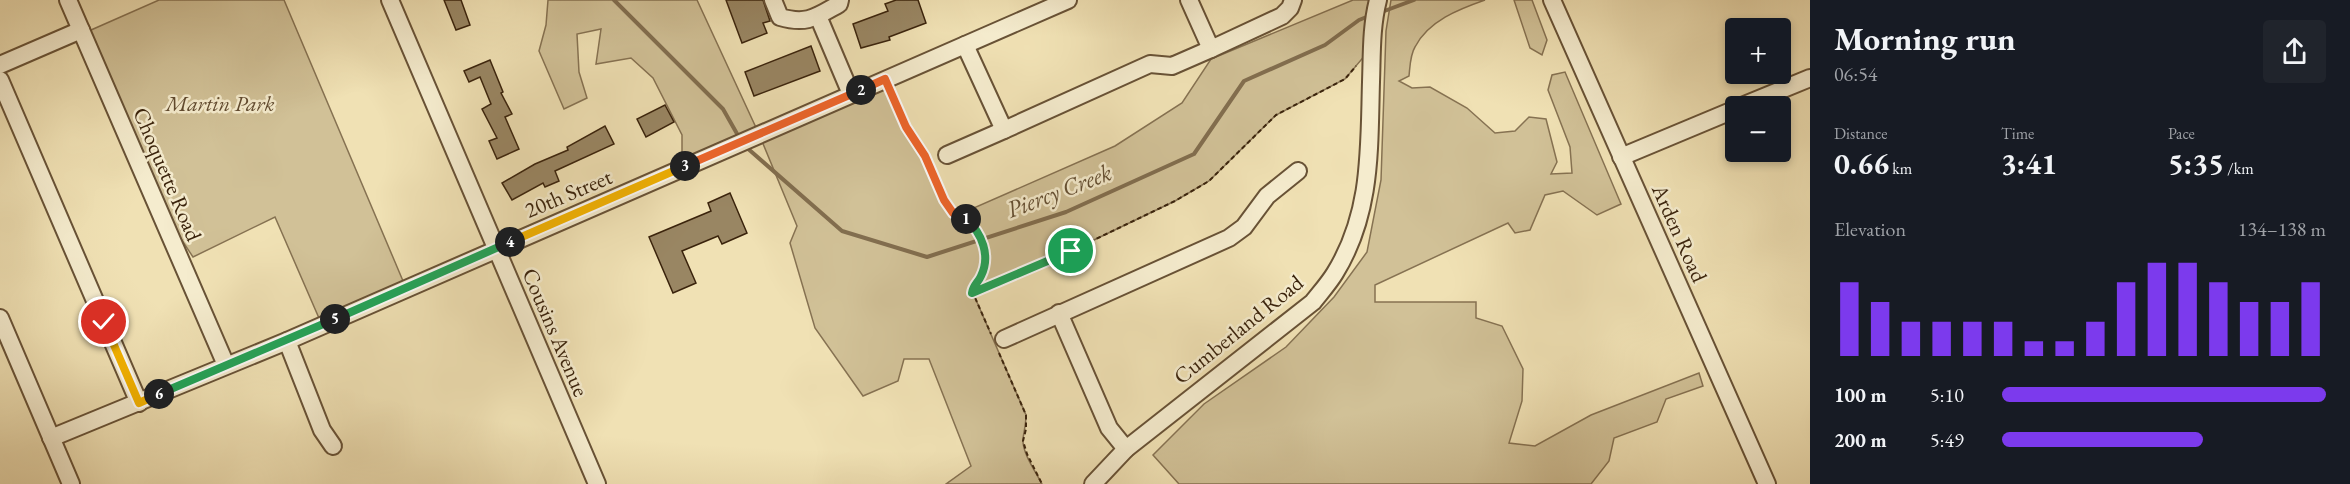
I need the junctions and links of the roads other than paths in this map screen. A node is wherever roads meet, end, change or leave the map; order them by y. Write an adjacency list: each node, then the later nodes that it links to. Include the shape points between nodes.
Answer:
1 (68, 0): 12 (street, Choquette Road)
2 (390, 0): 25 (street, Cousins Avenue)
3 (773, 0): 11 (street, via 780,17 797,22)
4 (840, 0): 11 (street)
5 (1068, 0): 10 (street, 20th Street)
6 (1189, 0): 14 (street)
7 (1293, 0): 14 (street, via 1282,16)
8 (1378, 0): 34 (street, Cumberland Road, via 1372,48 1369,172 1352,239 1335,273 1313,302)
9 (1552, 0): 23 (street, Arden Road)
10 (1041, 5): 13 (street, 20th Street)
11 (818, 16): 18 (street)
12 (81, 30): 15 (street); 30 (street, Choquette Road)
13 (965, 45): 18 (street, 20th Street); 21 (street)
14 (1211, 49): 21 (street, via 1172,66 1150,64)
15 (0, 65)
16 (1810, 78): 19 (street)
17 (0, 80): 31 (street)
18 (851, 94): 25 (street, 20th Street)
19 (1767, 96)
20 (1725, 114): 23 (street)
21 (1004, 130): 22 (street)
22 (947, 155)
23 (1621, 157): 38 (street, Arden Road)
24 (1298, 171): 26 (street, via 1267,196 1244,227 1229,238)
25 (496, 248): 29 (street, 20th Street); 36 (street, Cousins Avenue)
26 (1059, 313): 28 (street); 34 (street, via 1109,428)
27 (0, 318): 32 (street)
28 (997, 339)
29 (287, 341): 30 (street, 20th Street); 33 (street, via 322,430)
30 (226, 365): 31 (street, 20th Street)
31 (139, 403): 32 (street, 20th Street)
32 (51, 438): 35 (street)
33 (333, 446)
34 (1126, 449): 37 (street, Cumberland Road)
35 (71, 484)
36 (597, 484)
37 (1093, 484)
38 (1767, 484)

